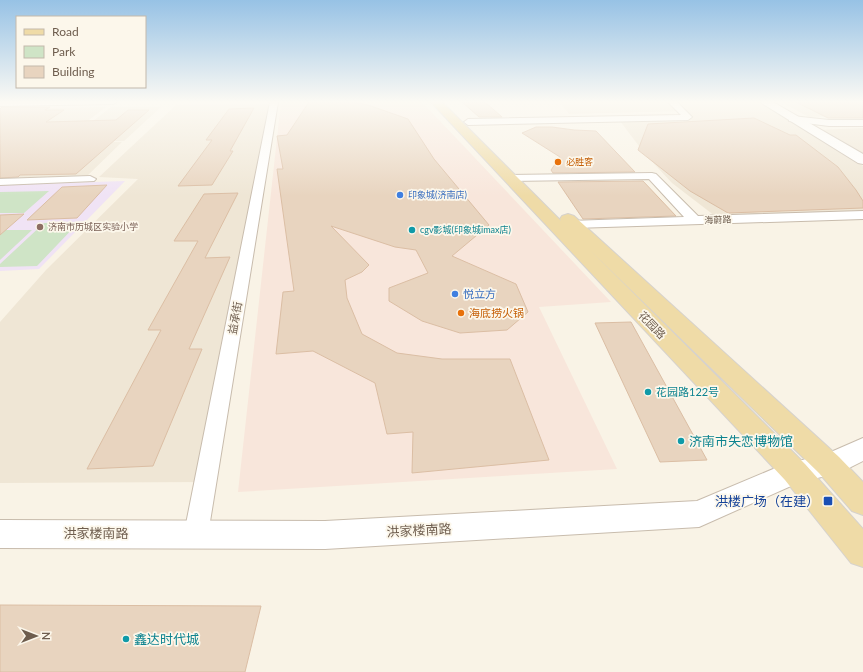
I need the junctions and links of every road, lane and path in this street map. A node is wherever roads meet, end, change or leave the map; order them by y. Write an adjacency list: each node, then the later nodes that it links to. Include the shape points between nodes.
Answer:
1 (268, 133): 17 (street, 益承街)
2 (470, 133): 6 (main road, 花园路)
3 (478, 133): 6 (main road, 花园路)
4 (818, 133): 5 (street)
5 (863, 160)
6 (518, 178): 10 (street, via 652,176); 11 (main road, 花园路); 14 (main road, 花园路)
7 (90, 179): 8 (street)
8 (0, 182)
9 (863, 215): 10 (street, 海蔚路)
10 (694, 220): 11 (street, 海蔚路)
11 (574, 224): 13 (main road, 花园路)
12 (863, 449): 13 (street, 洪家楼南路)
13 (829, 465): 14 (street, 洪家楼南路); 15 (main road, 花园路)
14 (795, 472): 17 (street, 洪家楼南路, via 699,514 325,535); 18 (main road, 花园路)
15 (863, 502)
16 (0, 534): 17 (street, 洪家楼南路)
17 (196, 534)
18 (863, 552)

